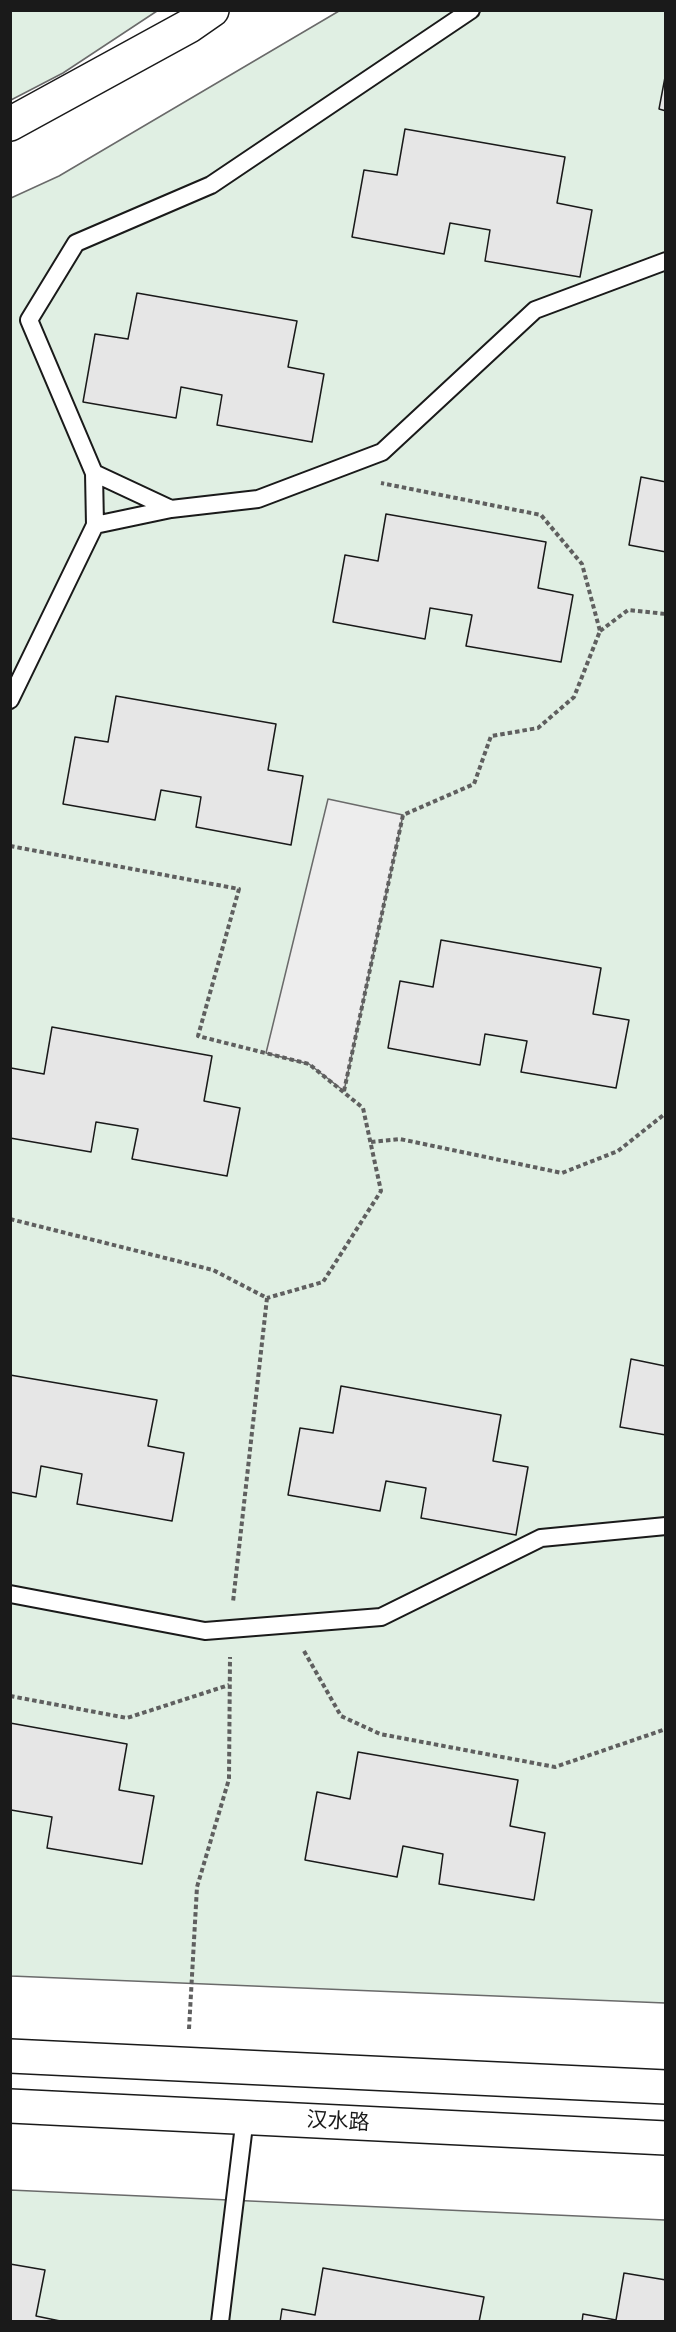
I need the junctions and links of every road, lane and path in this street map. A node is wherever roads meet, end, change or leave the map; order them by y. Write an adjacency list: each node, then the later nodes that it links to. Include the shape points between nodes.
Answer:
1 (212, 10): 3 (main road)
2 (471, 10): 6 (lane, via 211,185 76,243 29,320)
3 (10, 124)
4 (666, 261): 5 (lane, via 535,310 382,452)
5 (342, 467): 7 (lane, via 258,499); 10 (path, via 380,483 541,515 582,564)
6 (94, 473): 7 (lane); 8 (lane)
7 (171, 509): 8 (lane)
8 (95, 525): 11 (lane)
9 (666, 614): 10 (path, via 628,610)
10 (600, 631): 13 (path, via 574,697 538,728 491,736 474,784 403,816)
11 (10, 700)
12 (10, 846): 13 (path, via 240,889 198,1036 309,1064)
13 (344, 1091): 15 (path, via 363,1108)
14 (666, 1113): 15 (path, via 618,1151 562,1173 400,1139)
15 (371, 1142): 17 (path, via 381,1191 323,1282)
16 (10, 1219): 17 (path, via 213,1270)
17 (267, 1298): 21 (path)
18 (666, 1526): 20 (lane, via 542,1538 381,1617)
19 (10, 1594): 21 (lane, via 206,1631)
20 (289, 1624): 21 (lane); 24 (path, via 341,1716 380,1734 555,1767)
21 (230, 1629): 22 (path)
22 (229, 1685): 23 (path, via 128,1718); 26 (path, via 229,1779 196,1887)
23 (10, 1696)
24 (666, 1729)
25 (10, 2056): 26 (main road)
26 (187, 2066): 27 (main road)
27 (666, 2087)
28 (10, 2106): 29 (main road, 汉水路)
29 (245, 2117): 30 (main road, 汉水路); 31 (lane)
30 (666, 2138)
31 (220, 2322)

